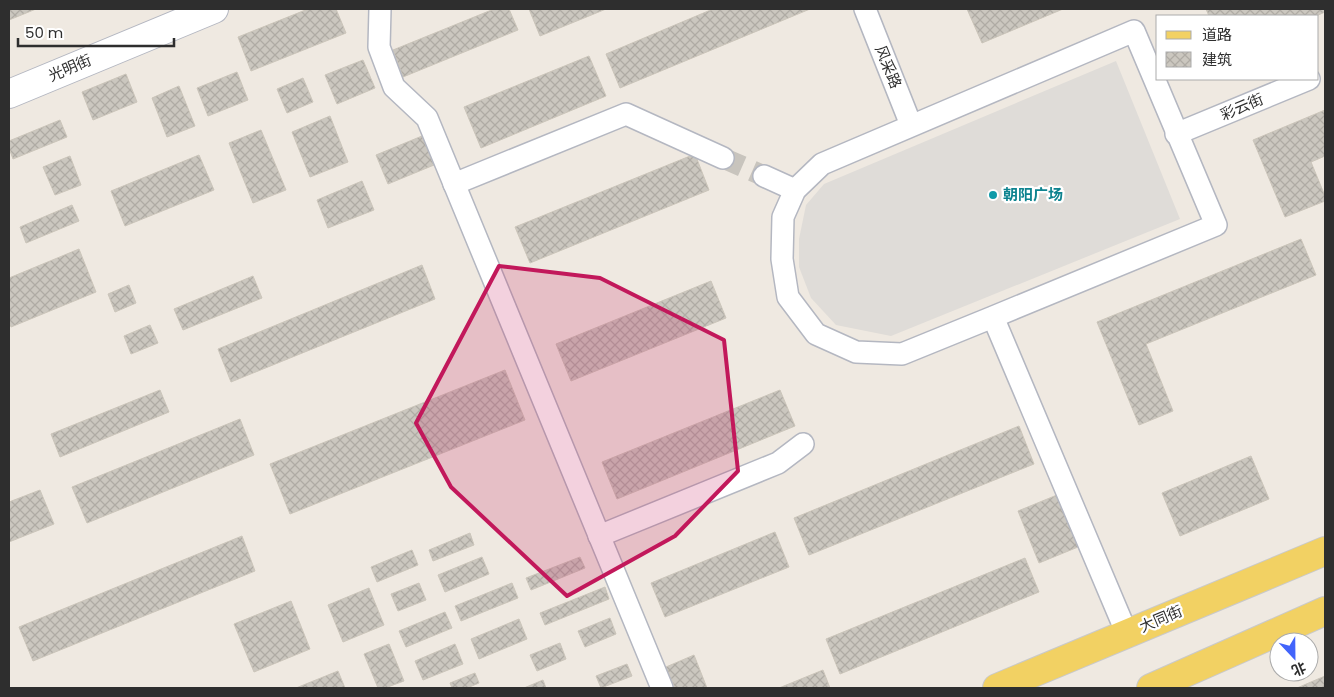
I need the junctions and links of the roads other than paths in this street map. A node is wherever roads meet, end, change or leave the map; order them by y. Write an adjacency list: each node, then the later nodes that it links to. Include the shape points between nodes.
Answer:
1 (380, 9): 10 (street, via 379,47 394,87 427,118)
2 (865, 9): 6 (street, 风采路)
3 (209, 10): 5 (main road, 光明街)
4 (1307, 80): 7 (street, 彩云街)
5 (9, 94)
6 (911, 125): 7 (street, via 1134,31); 11 (street, via 822,164)
7 (1176, 134): 12 (street, via 1216,225)
8 (723, 158): 10 (street, via 626,114)
9 (764, 176): 11 (street)
10 (454, 184): 14 (street)
11 (795, 190): 12 (street, via 783,217 782,259 788,297 816,334 856,352 902,354)
12 (993, 317): 17 (street)
13 (803, 444): 14 (street, via 778,463)
14 (599, 536): 19 (street)
15 (1325, 551): 17 (main road, 大同街)
16 (1325, 611): 18 (main road)
17 (1127, 634): 20 (main road, 大同街)
18 (1156, 687)
19 (662, 688)
20 (997, 688)

